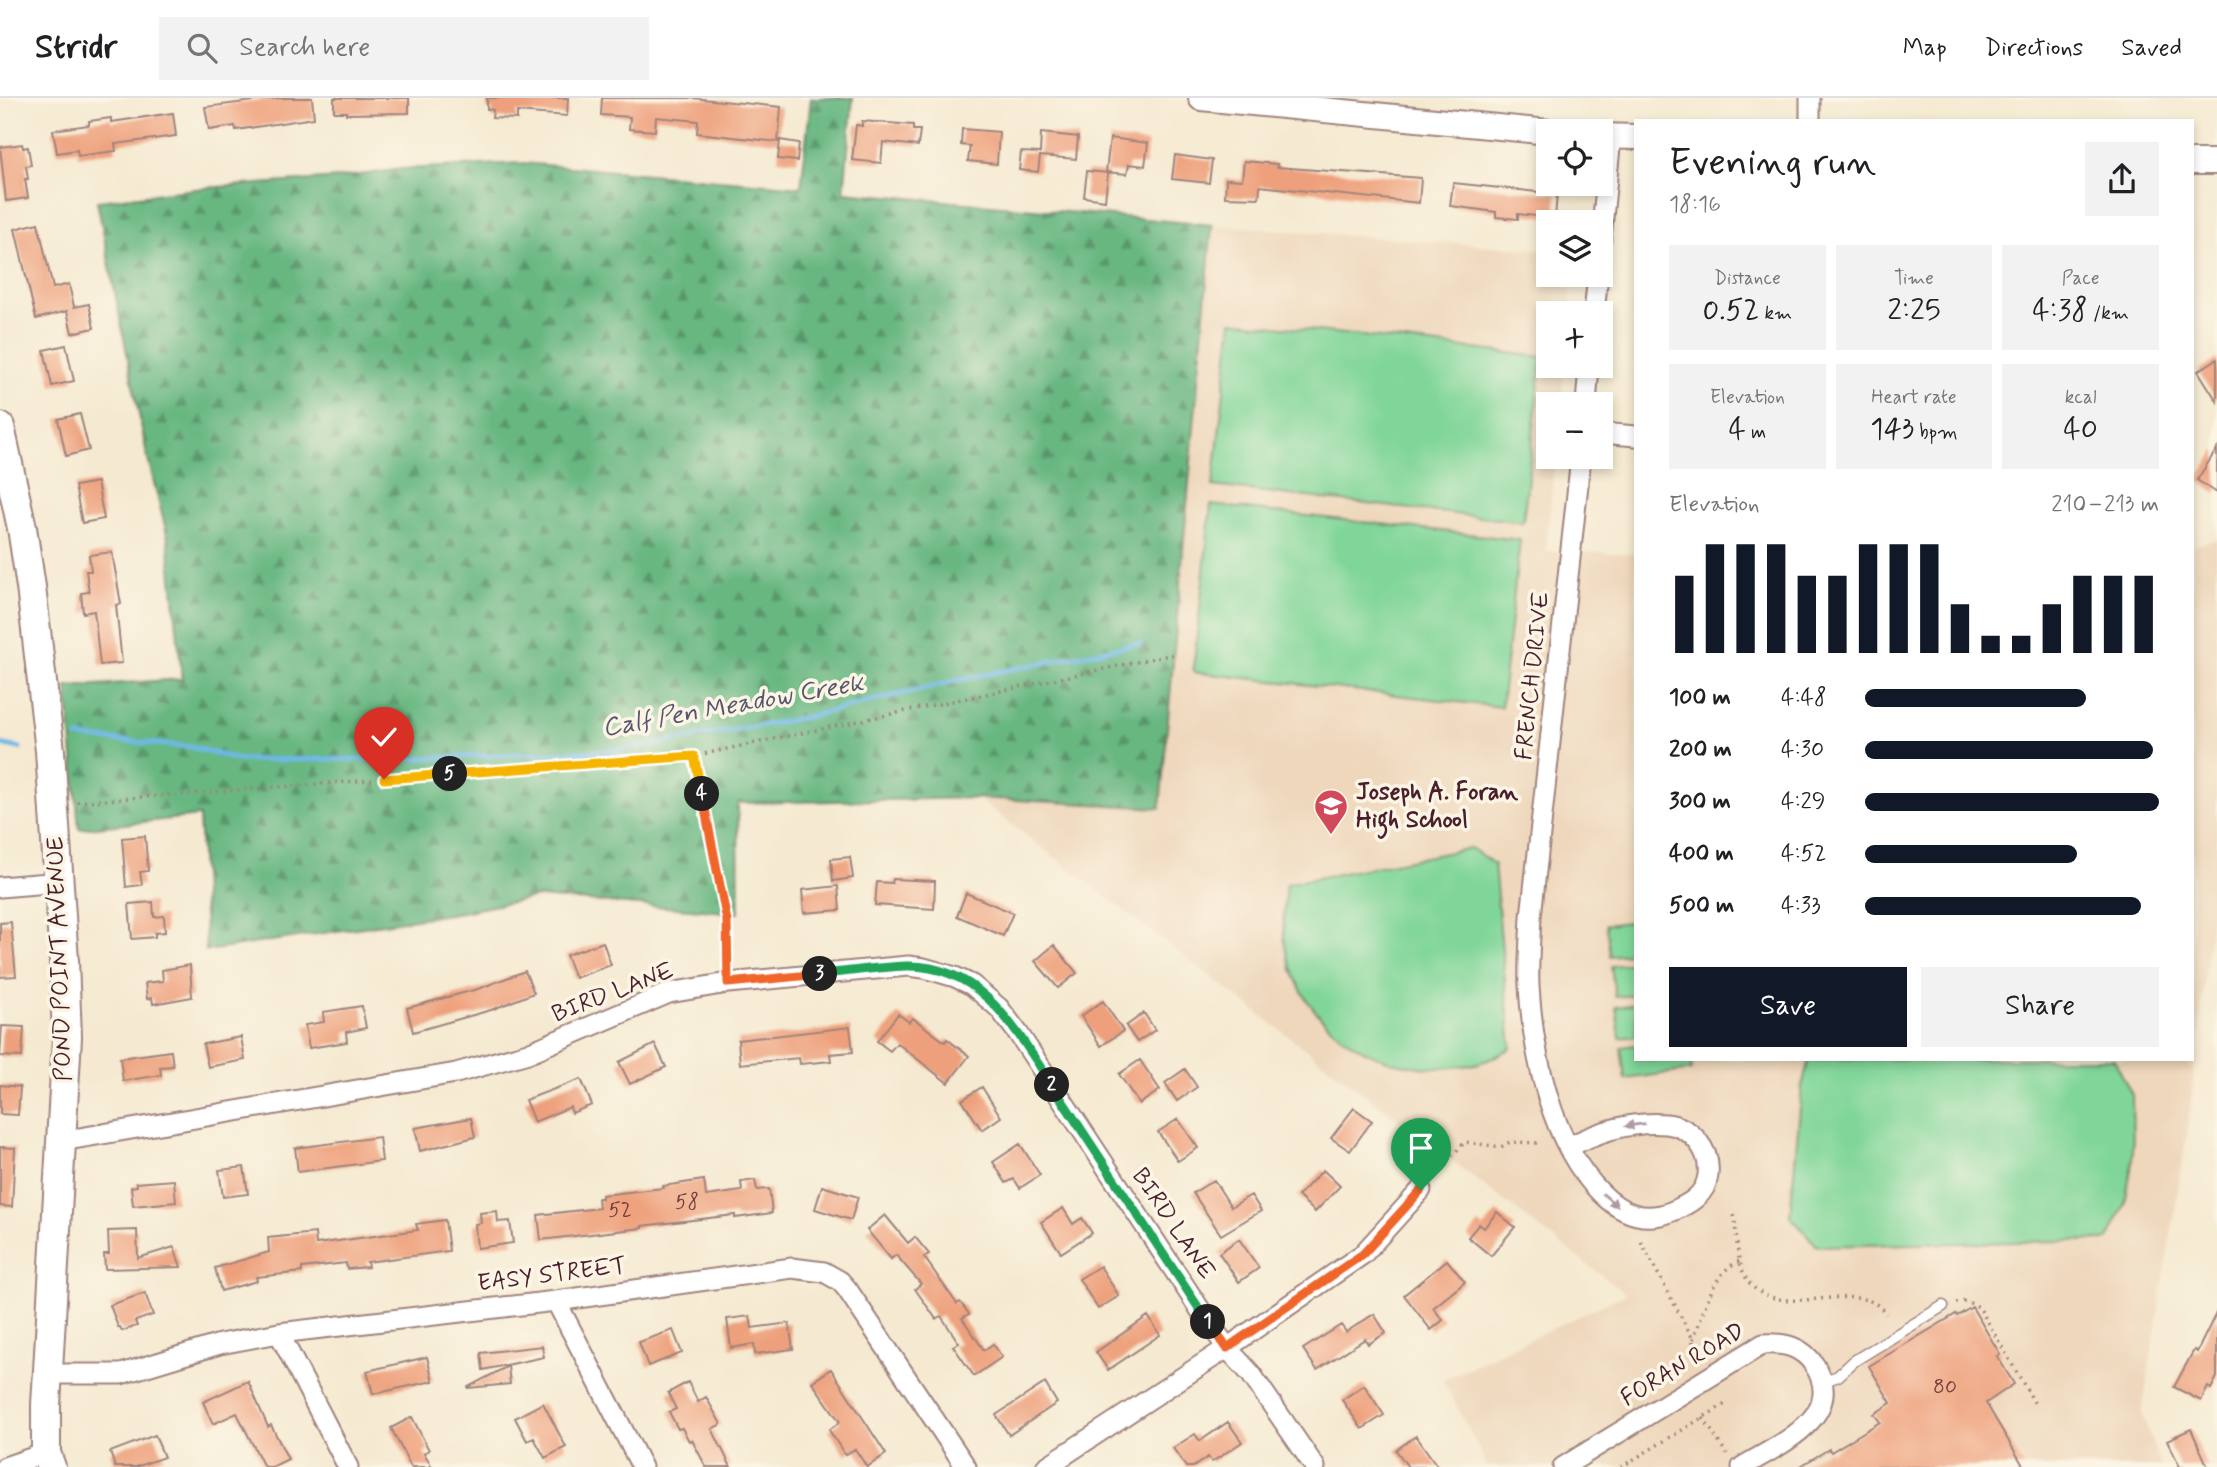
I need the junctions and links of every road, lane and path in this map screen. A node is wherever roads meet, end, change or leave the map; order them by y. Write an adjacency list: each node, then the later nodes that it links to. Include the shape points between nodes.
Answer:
1 (1201, 98): 4 (street)
2 (1810, 98): 3 (street)
3 (1810, 119)
4 (1536, 131)
5 (1613, 136): 6 (street)
6 (1634, 137)
7 (2194, 162): 8 (street)
8 (2217, 162)
9 (0, 427): 15 (main road, POND POINT AVENUE, via 31,587)
10 (1613, 434): 11 (street)
11 (1634, 436)
12 (1580, 469): 21 (street, FRENCH DRIVE, via 1531,917 1529,986 1545,1087)
13 (1174, 654): 14 (path)
14 (694, 756): 15 (path); 18 (path, via 727,921)
15 (54, 804): 16 (main road, POND POINT AVENUE)
16 (61, 882): 17 (street); 19 (main road, POND POINT AVENUE, via 67,1037)
17 (0, 887)
18 (728, 983): 19 (street, BIRD LANE, via 669,993 528,1053 456,1073); 32 (street, BIRD LANE, via 908,966 955,976 984,993 1018,1033)
19 (62, 1141): 34 (main road, POND POINT AVENUE)
20 (1540, 1143): 22 (path, via 1510,1142 1501,1147 1465,1142)
21 (1569, 1147): 21 (street, FRENCH DRIVE, one-way to 21, via 1593,1185 1611,1203 1638,1217 1668,1214 1684,1206 1697,1198 1709,1177 1702,1147 1686,1129 1674,1124 1608,1130)
22 (1447, 1161)
23 (1421, 1190): 32 (street, via 1363,1254)
24 (1734, 1215): 26 (path)
25 (1641, 1242): 31 (path)
26 (1740, 1261): 29 (path, via 1749,1283 1768,1296 1807,1301 1863,1298 1878,1304); 31 (path, via 1720,1274)
27 (556, 1301): 30 (street, EASY STREET); 43 (street); 44 (street, EASY STREET, via 792,1268 824,1272 847,1289)
28 (1944, 1306): 35 (lane, via 1854,1361 1838,1377); 37 (path, via 1965,1301 1979,1307)
29 (1886, 1314)
30 (279, 1333): 34 (street, EASY STREET, via 220,1344 121,1374); 42 (street)
31 (1693, 1339): 33 (path)
32 (1227, 1348): 45 (street); 46 (street, BIRD LANE, via 1251,1374)
33 (1702, 1360)
34 (48, 1374): 39 (main road, POND POINT AVENUE)
35 (1822, 1382): 40 (street, via 1817,1412 1805,1426); 47 (street, FORAN ROAD, via 1800,1350 1763,1345)
36 (1727, 1403): 38 (path)
37 (2035, 1404)
38 (1703, 1418): 40 (path); 48 (path)
39 (48, 1460): 41 (street, POND POINT AVENUE)
40 (1733, 1461)
41 (5, 1467)
42 (348, 1467)
43 (642, 1467)
44 (966, 1467)
45 (1046, 1467)
46 (1315, 1467)
47 (1563, 1467)
48 (1622, 1467)

